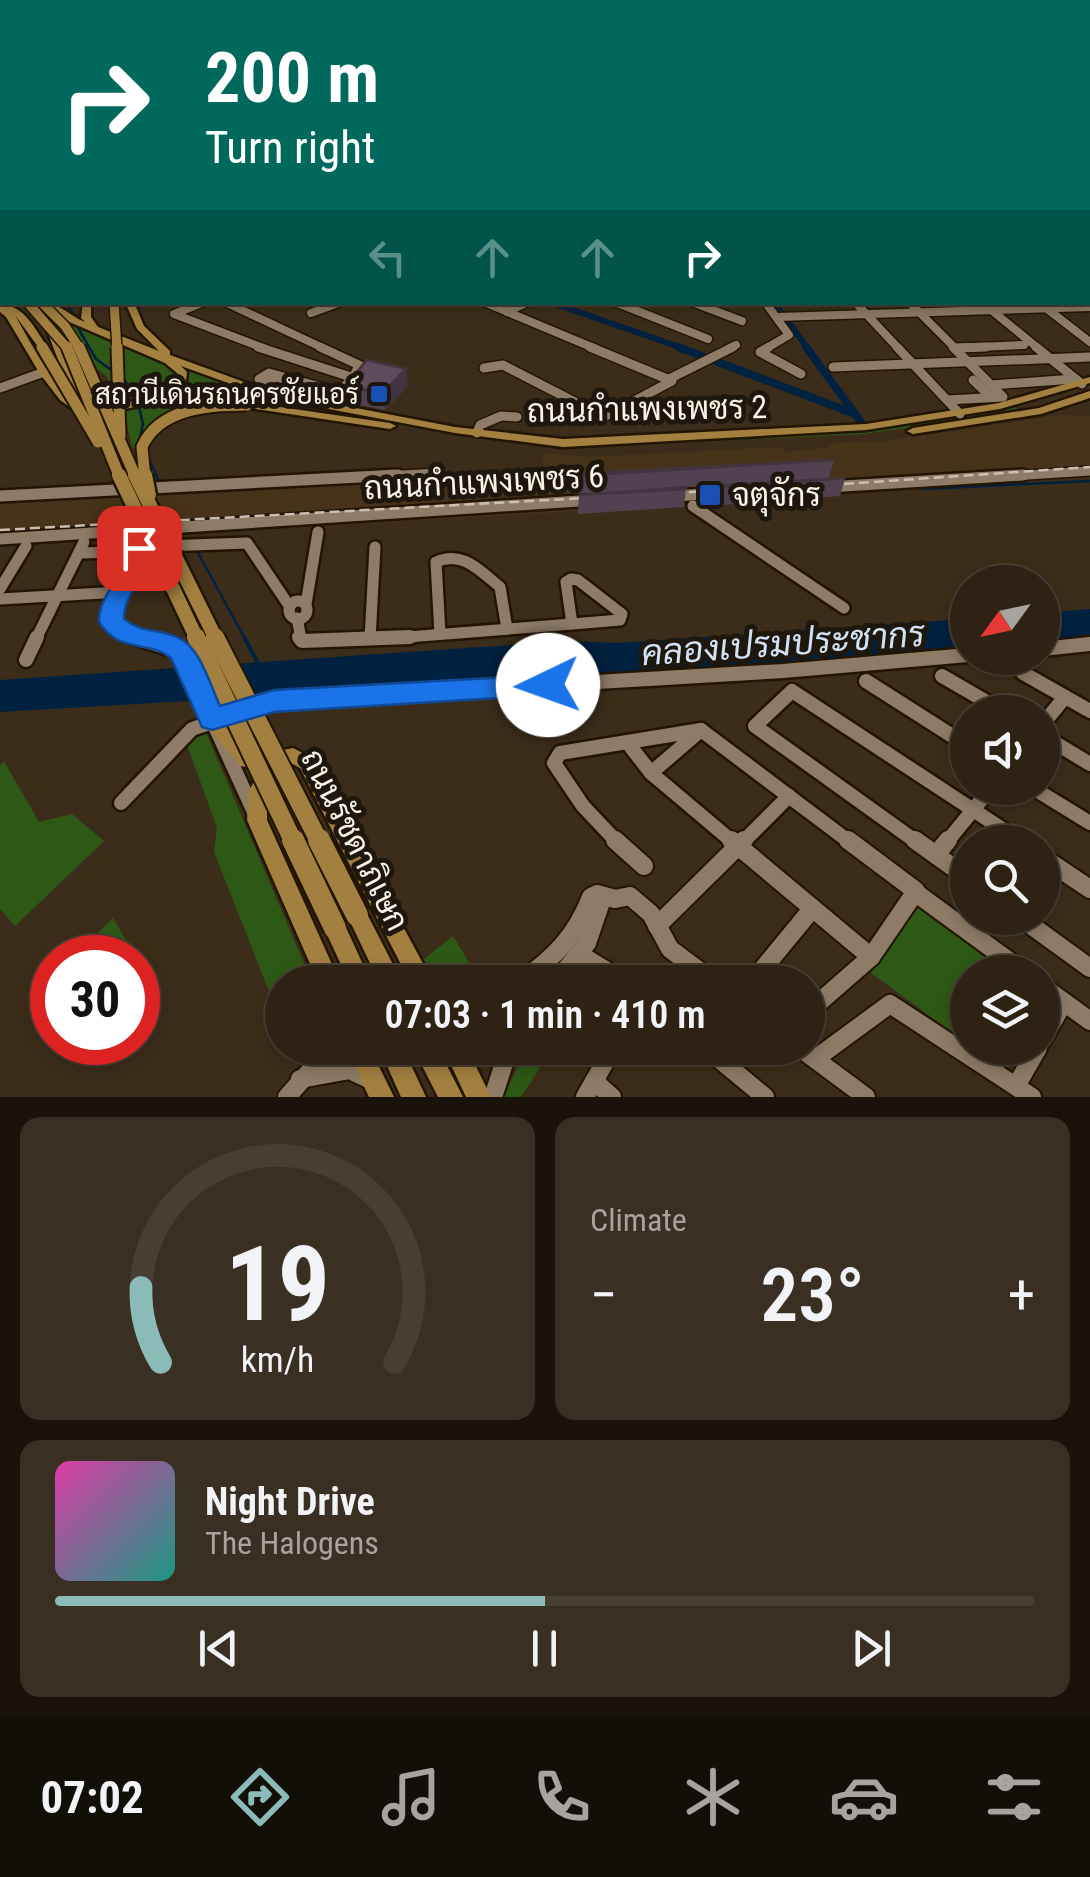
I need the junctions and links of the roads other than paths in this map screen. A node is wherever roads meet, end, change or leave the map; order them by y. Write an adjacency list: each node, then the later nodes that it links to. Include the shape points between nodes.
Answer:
1 (30, 305): 31 (main road, ถนนรัชดาภิเษก, bridge)
2 (30, 305): 28 (main road)
3 (48, 305): 71 (main road, ถนนรัชดาภิเษก, bridge, via 79,346)
4 (49, 305): 32 (main road, ถนนกำแพงเพชร 2)
5 (87, 305): 32 (main road, via 86,318)
6 (114, 305): 40 (main road, bridge)
7 (126, 305): 40 (main road, bridge)
8 (128, 305): 42 (main road)
9 (196, 305): 51 (street, via 174,314)
10 (230, 305): 51 (street, via 354,362 360,369)
11 (333, 305): 26 (street)
12 (491, 305): 24 (street)
13 (522, 305): 24 (street)
14 (623, 305): 33 (street)
15 (700, 305): 30 (street)
16 (768, 305): 29 (street)
17 (858, 305): 27 (street)
18 (912, 305): 25 (street)
19 (986, 305): 23 (street)
20 (0, 306): 28 (main road); 49 (main road)
21 (1043, 306): 22 (street); 23 (street); 34 (street)
22 (1090, 306)
23 (992, 310): 25 (street); 43 (street)
24 (507, 312): 52 (street)
25 (919, 312): 27 (street); 38 (street)
26 (311, 313)
27 (866, 314): 29 (street); 46 (street)
28 (21, 315): 72 (main road, bridge)
29 (776, 317): 50 (street, via 789,334 760,352)
30 (742, 321)
31 (49, 323): 64 (main road, bridge, via 84,399); 72 (main road, ถนนรัชดาภิเษก, bridge, via 66,344)
32 (99, 330): 39 (main road, ถนนกำแพงเพชร 2)
33 (708, 339)
34 (1088, 339)
35 (986, 343): 37 (street); 38 (street); 44 (street)
36 (736, 345): 52 (street)
37 (1024, 345)
38 (955, 348): 45 (street)
39 (150, 351): 42 (main road, ถนนกำแพงเพชร 2); 61 (main road, via 182,377 174,389)
40 (118, 354): 71 (main road, bridge)
41 (1090, 357): 43 (street)
42 (174, 358): 63 (main road, ถนนกำแพงเพชร 2)
43 (1050, 358): 44 (street); 55 (street)
44 (1003, 360): 45 (street)
45 (968, 361): 46 (street); 56 (street)
46 (910, 362): 47 (street); 60 (street)
47 (833, 366)
48 (484, 368): 52 (street, via 503,366 604,418)
49 (44, 372): 57 (street); 64 (main road, via 78,408)
50 (801, 374)
51 (354, 378): 58 (street)
52 (670, 379)
53 (973, 380): 59 (street)
54 (309, 384): 58 (street)
55 (1084, 384): 56 (street); 62 (main road, ถนนกำแพงเพชร 2); 66 (main road, ถนนกำแพงเพชร 2)
56 (991, 385): 59 (street, via 1002,397)
57 (0, 388)
58 (341, 390): 63 (street); 65 (street)
59 (991, 398): 60 (street)
60 (947, 400): 67 (street)
61 (148, 401): 64 (main road, ถนนกำแพงเพชร 2); 69 (main road, ถนนกำแพงเพชร 2, via 245,396)
62 (1024, 401): 66 (main road); 67 (main road, ถนนกำแพงเพชร 2)
63 (308, 402): 65 (main road, ถนนกำแพงเพชร 2)
64 (130, 404)
65 (341, 408): 70 (main road, ถนนกำแพงเพชร 2)
66 (1040, 411): 69 (main road, ถนนกำแพงเพชร 2, via 866,436 601,449 509,445)
67 (960, 414): 70 (main road, ถนนกำแพงเพชร 2, via 814,432 612,443)
68 (517, 416): 70 (street, via 491,419)
69 (396, 426): 81 (main road, bridge, via 247,405 198,408 149,433 141,451)
70 (477, 434)
71 (119, 442): 81 (main road, ถนนรัชดาภิเษก, bridge)
72 (115, 467): 138 (main road, ถนนรัชดาภิเษก, bridge)
73 (1090, 471): 75 (street)
74 (438, 474): 77 (street, ถนนกำแพงเพชร 6)
75 (818, 488)
76 (732, 492): 78 (street)
77 (0, 496)
78 (660, 496)
79 (605, 500): 82 (street, ถนนกำแพงเพชร 6)
80 (693, 506): 95 (street)
81 (153, 516): 145 (main road, ถนนรัชดาภิเษก, bridge)
82 (250, 521): 83 (street, ถนนกำแพงเพชร 6); 86 (street)
83 (120, 530): 85 (street, ถนนกำแพงเพชร 6); 89 (street)
84 (318, 532): 96 (street, via 306,604)
85 (0, 539)
86 (246, 543): 89 (street); 96 (street)
87 (26, 546): 91 (street)
88 (375, 547): 100 (street)
89 (139, 548): 92 (street, via 140,561)
90 (114, 552): 93 (street, via 82,548)
91 (0, 589)
92 (120, 592): 93 (street); 112 (street, via 110,612 114,626 128,637 172,645)
93 (59, 595): 94 (street); 104 (street)
94 (0, 599)
95 (844, 608)
96 (293, 613): 100 (street, via 302,641)
97 (572, 624): 97 (street, via 620,620 622,614 571,579 566,582); 98 (street)
98 (508, 629): 99 (street); 99 (street, via 500,587 461,556 450,556 436,562)
99 (440, 634): 100 (street)
100 (370, 640)
101 (1090, 644): 102 (street)
102 (1060, 646)
103 (950, 657): 112 (street, via 274,701)
104 (26, 660)
105 (1027, 675): 109 (street)
106 (942, 676): 108 (street)
107 (866, 680): 114 (street)
108 (975, 695)
109 (1065, 696): 110 (street); 111 (street)
110 (1060, 702)
111 (1090, 710)
112 (212, 718): 119 (main road, via 246,761 300,756); 121 (street, via 186,734); 125 (street)
113 (701, 730): 115 (street); 118 (street); 120 (street)
114 (950, 734)
115 (628, 742): 118 (street); 131 (street, via 560,753 554,763 570,794)
116 (1060, 746): 117 (street)
117 (1090, 764)
118 (652, 773): 128 (street)
119 (314, 782): 125 (main road, via 296,761 275,766 260,783); 146 (main road)
120 (789, 796): 128 (street); 134 (street)
121 (121, 803)
122 (975, 805): 124 (street)
123 (1060, 805): 126 (street)
124 (972, 809): 127 (street); 129 (street); 129 (street, via 792,690 756,726)
125 (257, 820): 143 (main road)
126 (1090, 823)
127 (996, 825)
128 (737, 847): 136 (street); 137 (street)
129 (936, 854): 130 (street)
130 (950, 864)
131 (644, 866)
132 (1060, 868): 133 (street)
133 (1090, 889)
134 (916, 894): 140 (street); 142 (street)
135 (603, 896): 137 (street, via 630,896); 141 (street); 147 (street, via 591,897 581,928)
136 (812, 909): 142 (street); 151 (street)
137 (657, 926): 150 (street, via 670,949)
138 (334, 928): 144 (main road, ถนนรัชดาภิเษก)
139 (1044, 935): 152 (street)
140 (1000, 955)
141 (582, 956): 148 (street); 149 (street)
142 (871, 958): 153 (street)
143 (321, 965)
144 (352, 965)
145 (382, 965)
146 (413, 965)
147 (544, 965)
148 (573, 965)
149 (597, 965)
150 (691, 965)
151 (766, 965)
152 (1090, 968)
153 (825, 997)
154 (1060, 999): 155 (street)
155 (1064, 1002): 156 (street); 157 (street)
156 (1060, 1009)
157 (1090, 1022)
158 (825, 1043): 172 (street, via 890,1004)
159 (314, 1065): 169 (street)
160 (366, 1065): 171 (main road)
161 (399, 1065): 174 (main road)
162 (434, 1065): 175 (main road)
163 (463, 1065): 176 (main road)
164 (504, 1065): 177 (street)
165 (603, 1065): 170 (street)
166 (726, 1065): 179 (street)
167 (824, 1065): 180 (street)
168 (1033, 1065): 172 (street)
169 (300, 1079): 171 (street, via 350,1070); 173 (street)
170 (590, 1089): 178 (street)
171 (378, 1090)
172 (1024, 1092)
173 (287, 1097)
174 (414, 1097)
175 (450, 1097)
176 (479, 1097)
177 (493, 1097)
178 (612, 1097)
179 (765, 1097)
180 (866, 1097)

